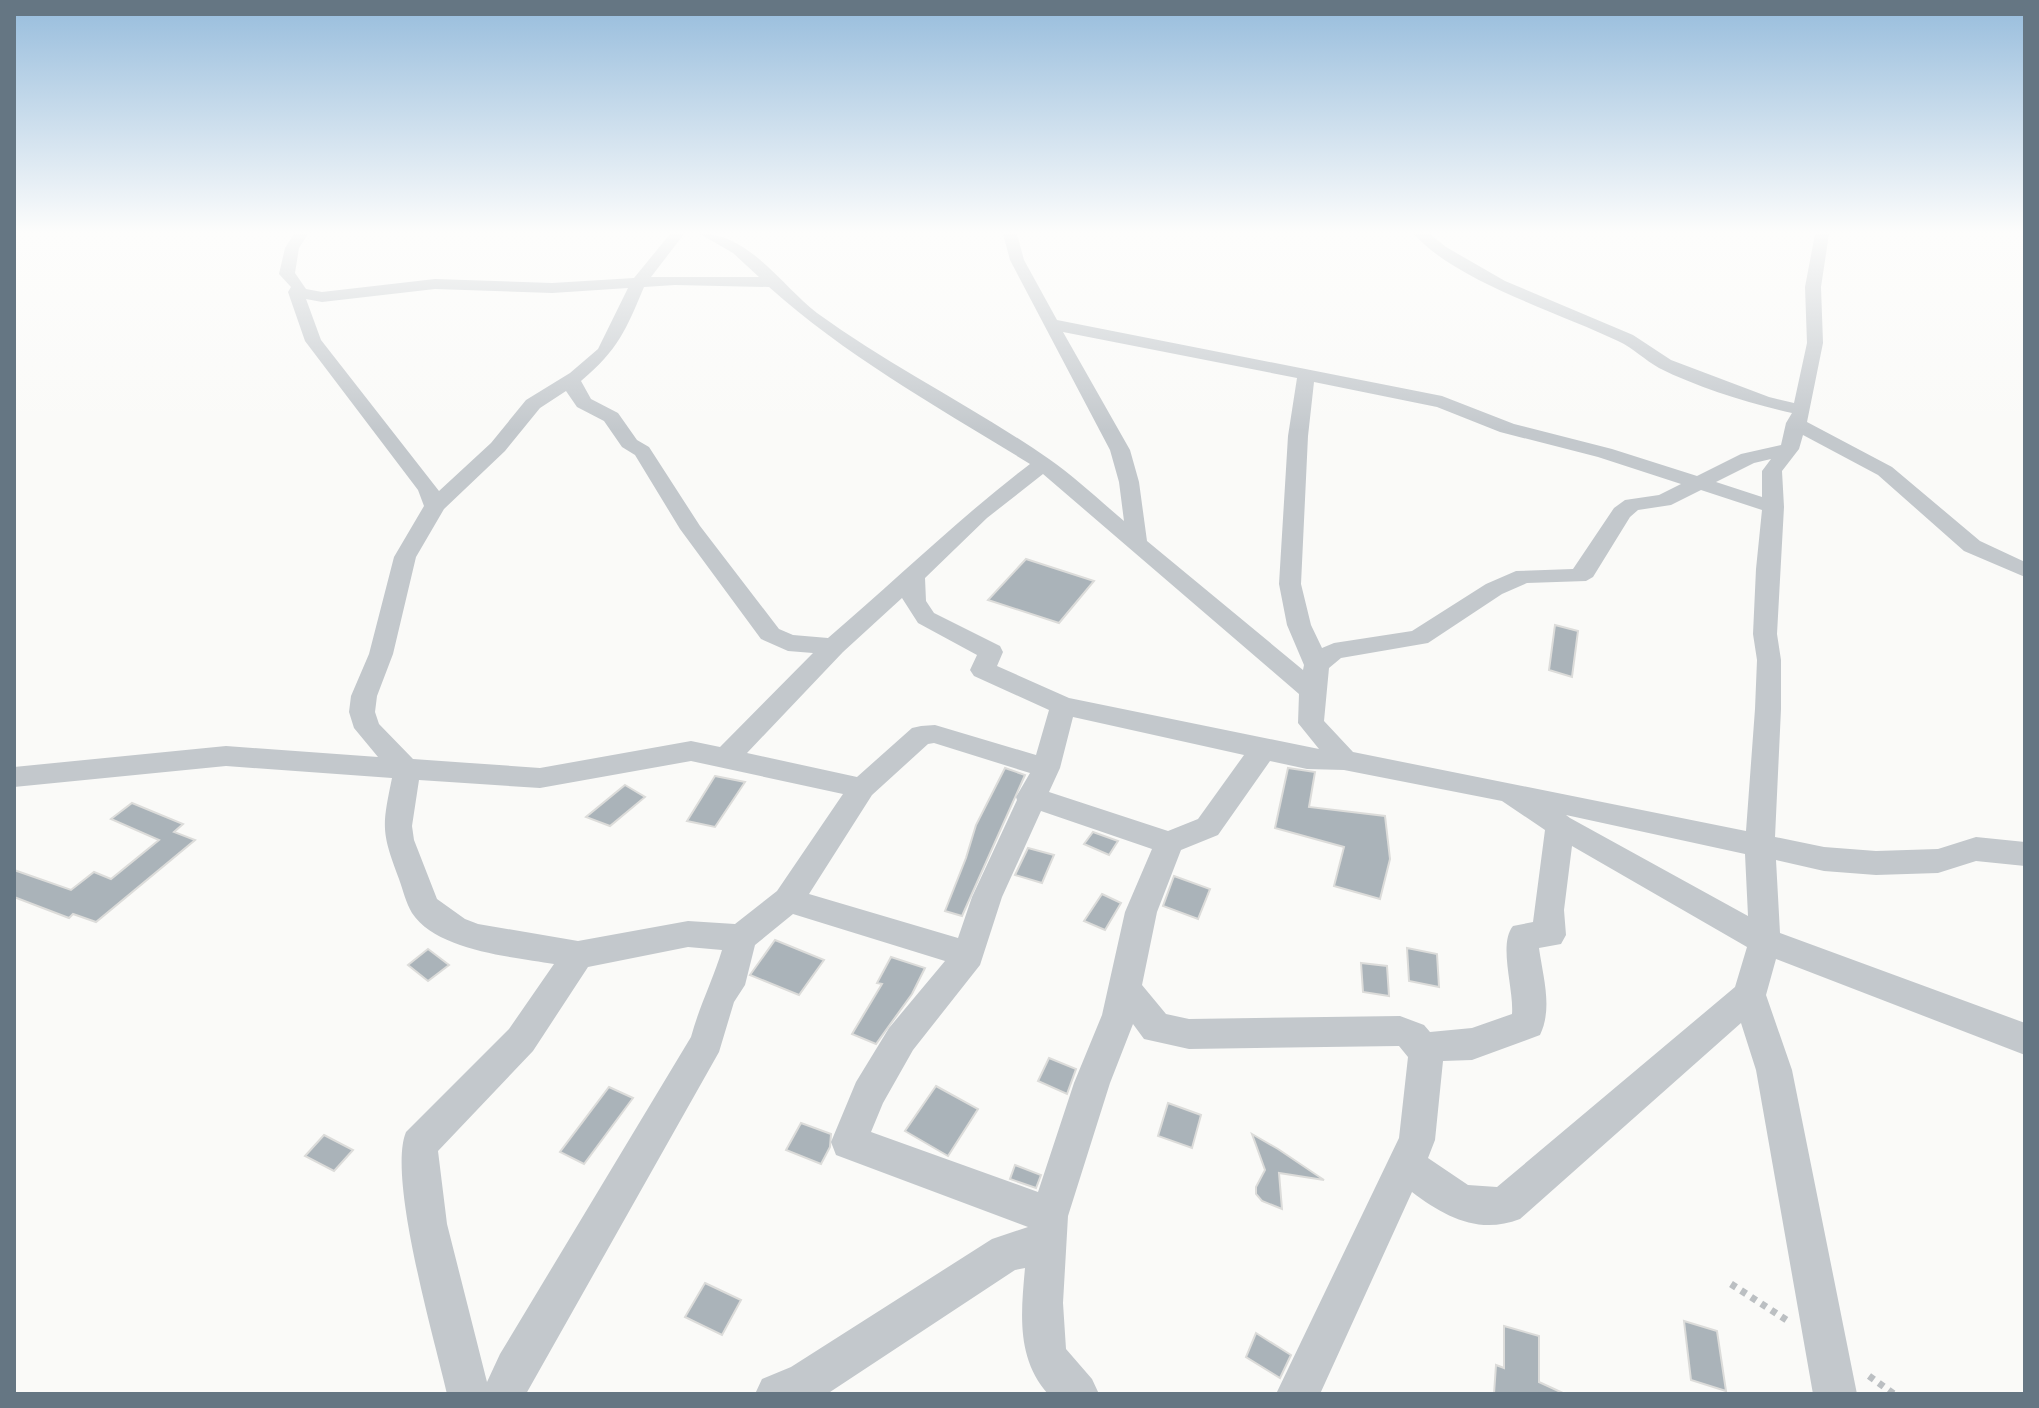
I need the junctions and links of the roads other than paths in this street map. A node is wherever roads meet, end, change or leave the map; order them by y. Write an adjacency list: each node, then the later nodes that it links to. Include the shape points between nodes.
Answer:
1 (299, 300): 14 (street, via 313,341 428,489)
2 (630, 300): 9 (street, via 610,344)
3 (793, 300): 12 (street, via 868,355)
4 (1037, 300): 7 (street)
5 (1536, 300): 10 (street, via 1627,339 1665,364)
6 (1813, 300): 10 (street, via 1815,343)
7 (1050, 324): 8 (street); 16 (street, via 1120,450)
8 (1306, 374): 13 (street, via 1442,402 1507,428); 20 (street, via 1290,584 1299,625)
9 (572, 380): 14 (street, via 533,404 498,447); 19 (street, via 579,399 611,417 629,443 642,451 691,529 770,634 788,643)
10 (1799, 417): 11 (street); 17 (street, via 1885,471 1972,546)
11 (1789, 449): 13 (street, via 1748,458); 15 (street, via 1773,468)
12 (1043, 464): 16 (street); 18 (street, via 979,513)
13 (1698, 484): 15 (street); 20 (street, via 1664,501 1632,504 1578,576 1524,576 1494,589 1419,638 1341,648)
14 (435, 506): 27 (street, via 405,557 362,712 367,728)
15 (1773, 507): 34 (street)
16 (1137, 540): 21 (street)
17 (2025, 570)
18 (914, 576): 19 (street); 22 (street, via 914,602 926,618 991,652 983,670)
19 (834, 646): 24 (street)
20 (1317, 665): 21 (street)
21 (1312, 691): 25 (street, via 1311,723)
22 (1063, 706): 23 (street); 26 (street)
23 (1264, 748): 25 (street, via 1307,759); 33 (street, via 1208,827)
24 (726, 758): 27 (street, via 691,751 540,778); 29 (street)
25 (1344, 760): 30 (street)
26 (1046, 768): 29 (street, via 927,733); 31 (street)
27 (407, 770): 28 (street, via 226,756); 39 (street, via 397,826 425,907 454,929 478,937)
28 (14, 777)
29 (862, 788): 36 (street)
30 (1510, 792): 32 (street); 34 (street)
31 (1030, 797): 33 (street); 40 (street, via 987,897)
32 (1560, 826): 38 (street); 44 (street, via 1548,910 1550,933 1521,938 1530,998 1528,1024 1472,1044 1433,1046)
33 (1169, 843): 41 (street, via 1141,912)
34 (1760, 847): 35 (street, via 1876,863 1938,861 1976,849); 38 (street)
35 (2025, 854)
36 (788, 900): 37 (street); 40 (street)
37 (741, 938): 39 (street, via 688,934); 48 (street, via 707,1041)
38 (1765, 941): 42 (street); 43 (street)
39 (578, 955): 47 (street, via 521,1040 419,1145 427,1224)
40 (969, 955): 46 (street, via 901,1039 849,1142)
41 (1124, 987): 44 (street, via 1156,1028 1189,1034 1400,1031); 46 (street)
42 (1749, 995): 45 (street, via 1506,1205 1470,1208); 52 (street, via 1774,1070)
43 (2025, 1039)
44 (1426, 1053): 45 (street, via 1419,1133)
45 (1407, 1166): 51 (street)
46 (1048, 1229): 49 (street, via 804,1384); 50 (street, via 1044,1349)
47 (469, 1394)
48 (504, 1394)
49 (777, 1394)
50 (1077, 1394)
51 (1298, 1394)
52 (1835, 1394)

